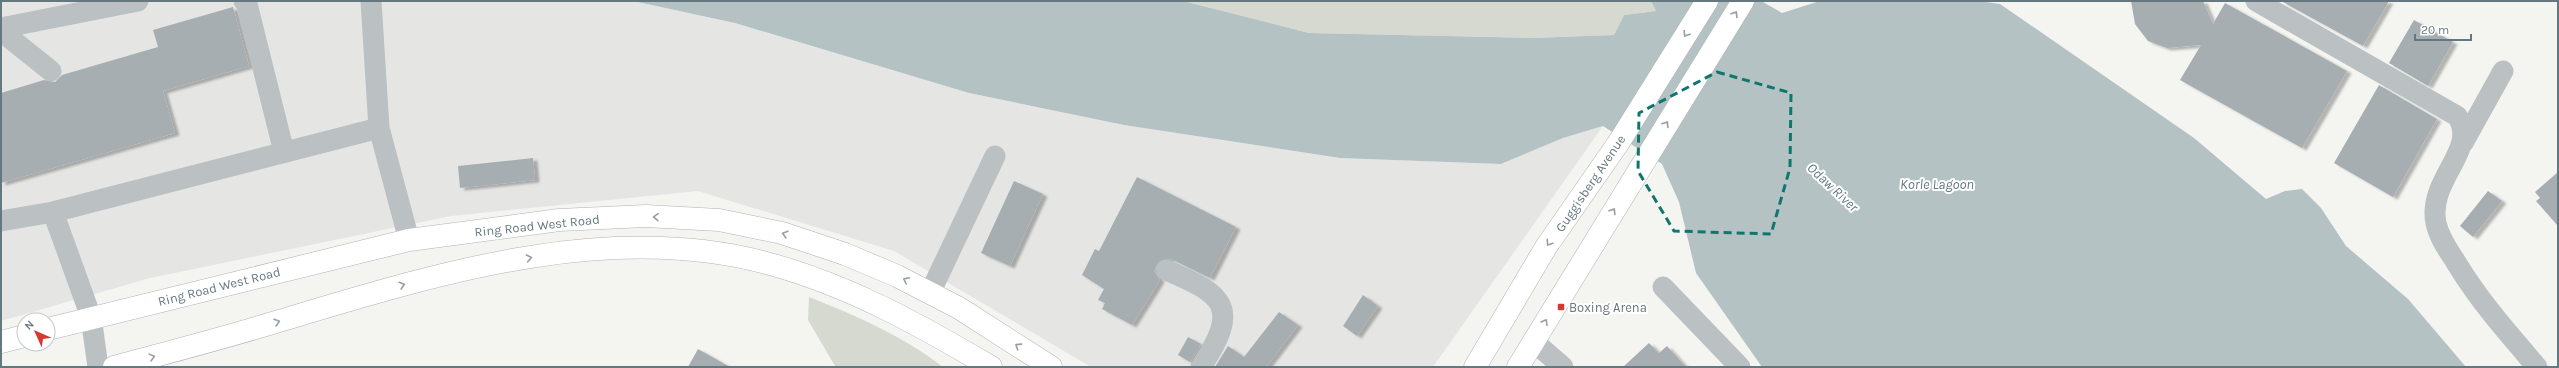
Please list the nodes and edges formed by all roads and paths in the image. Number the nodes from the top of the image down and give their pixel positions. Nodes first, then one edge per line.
1 (138, 1) edge
2 (244, 1) edge
3 (371, 1) edge
4 (1707, 1) edge
5 (1743, 1) edge
6 (2256, 1) edge
7 (1, 30) edge
8 (52, 71) dead end
9 (2503, 71) dead end
10 (379, 128) junction
11 (2463, 143) junction
12 (284, 152) junction
13 (995, 156) dead end
14 (53, 212) junction
15 (1, 220) edge
16 (409, 240) junction
17 (1166, 270) dead end
18 (1663, 287) dead end
19 (930, 293) junction
20 (1517, 295) junction
21 (91, 317) junction
22 (56, 327) edge
23 (16, 338) edge
24 (1534, 341) junction
25 (1, 342) edge
26 (98, 367) edge
27 (114, 367) edge
28 (991, 367) edge
29 (1051, 367) edge
30 (1202, 367) edge
31 (1461, 367) edge
32 (1475, 367) edge
33 (1518, 367) edge
34 (1563, 367) edge
35 (1740, 367) edge
36 (2537, 367) edge

1 - 7 lane
2 - 12 lane
3 - 10 lane
4 -> 20 main road, Guggisberg Avenue
24 -> 5 main road
6 - 11 lane
7 - 8 lane
9 - 11 lane
10 - 12 lane
10 - 16 lane
11 - 36 lane
12 - 14 lane
13 - 19 lane
14 - 15 lane
14 - 21 lane
19 -> 16 main road, Ring Road West Road
16 - 21 main road, Ring Road West Road
17 - 30 lane
18 - 35 lane
29 -> 19 main road, Ring Road West Road
20 - 31 main road
20 - 32 main road, Guggisberg Avenue
21 - 22 main road, Ring Road West Road
21 - 26 lane
23 - 25 main road
24 - 33 main road
24 - 34 lane
27 -> 28 main road

